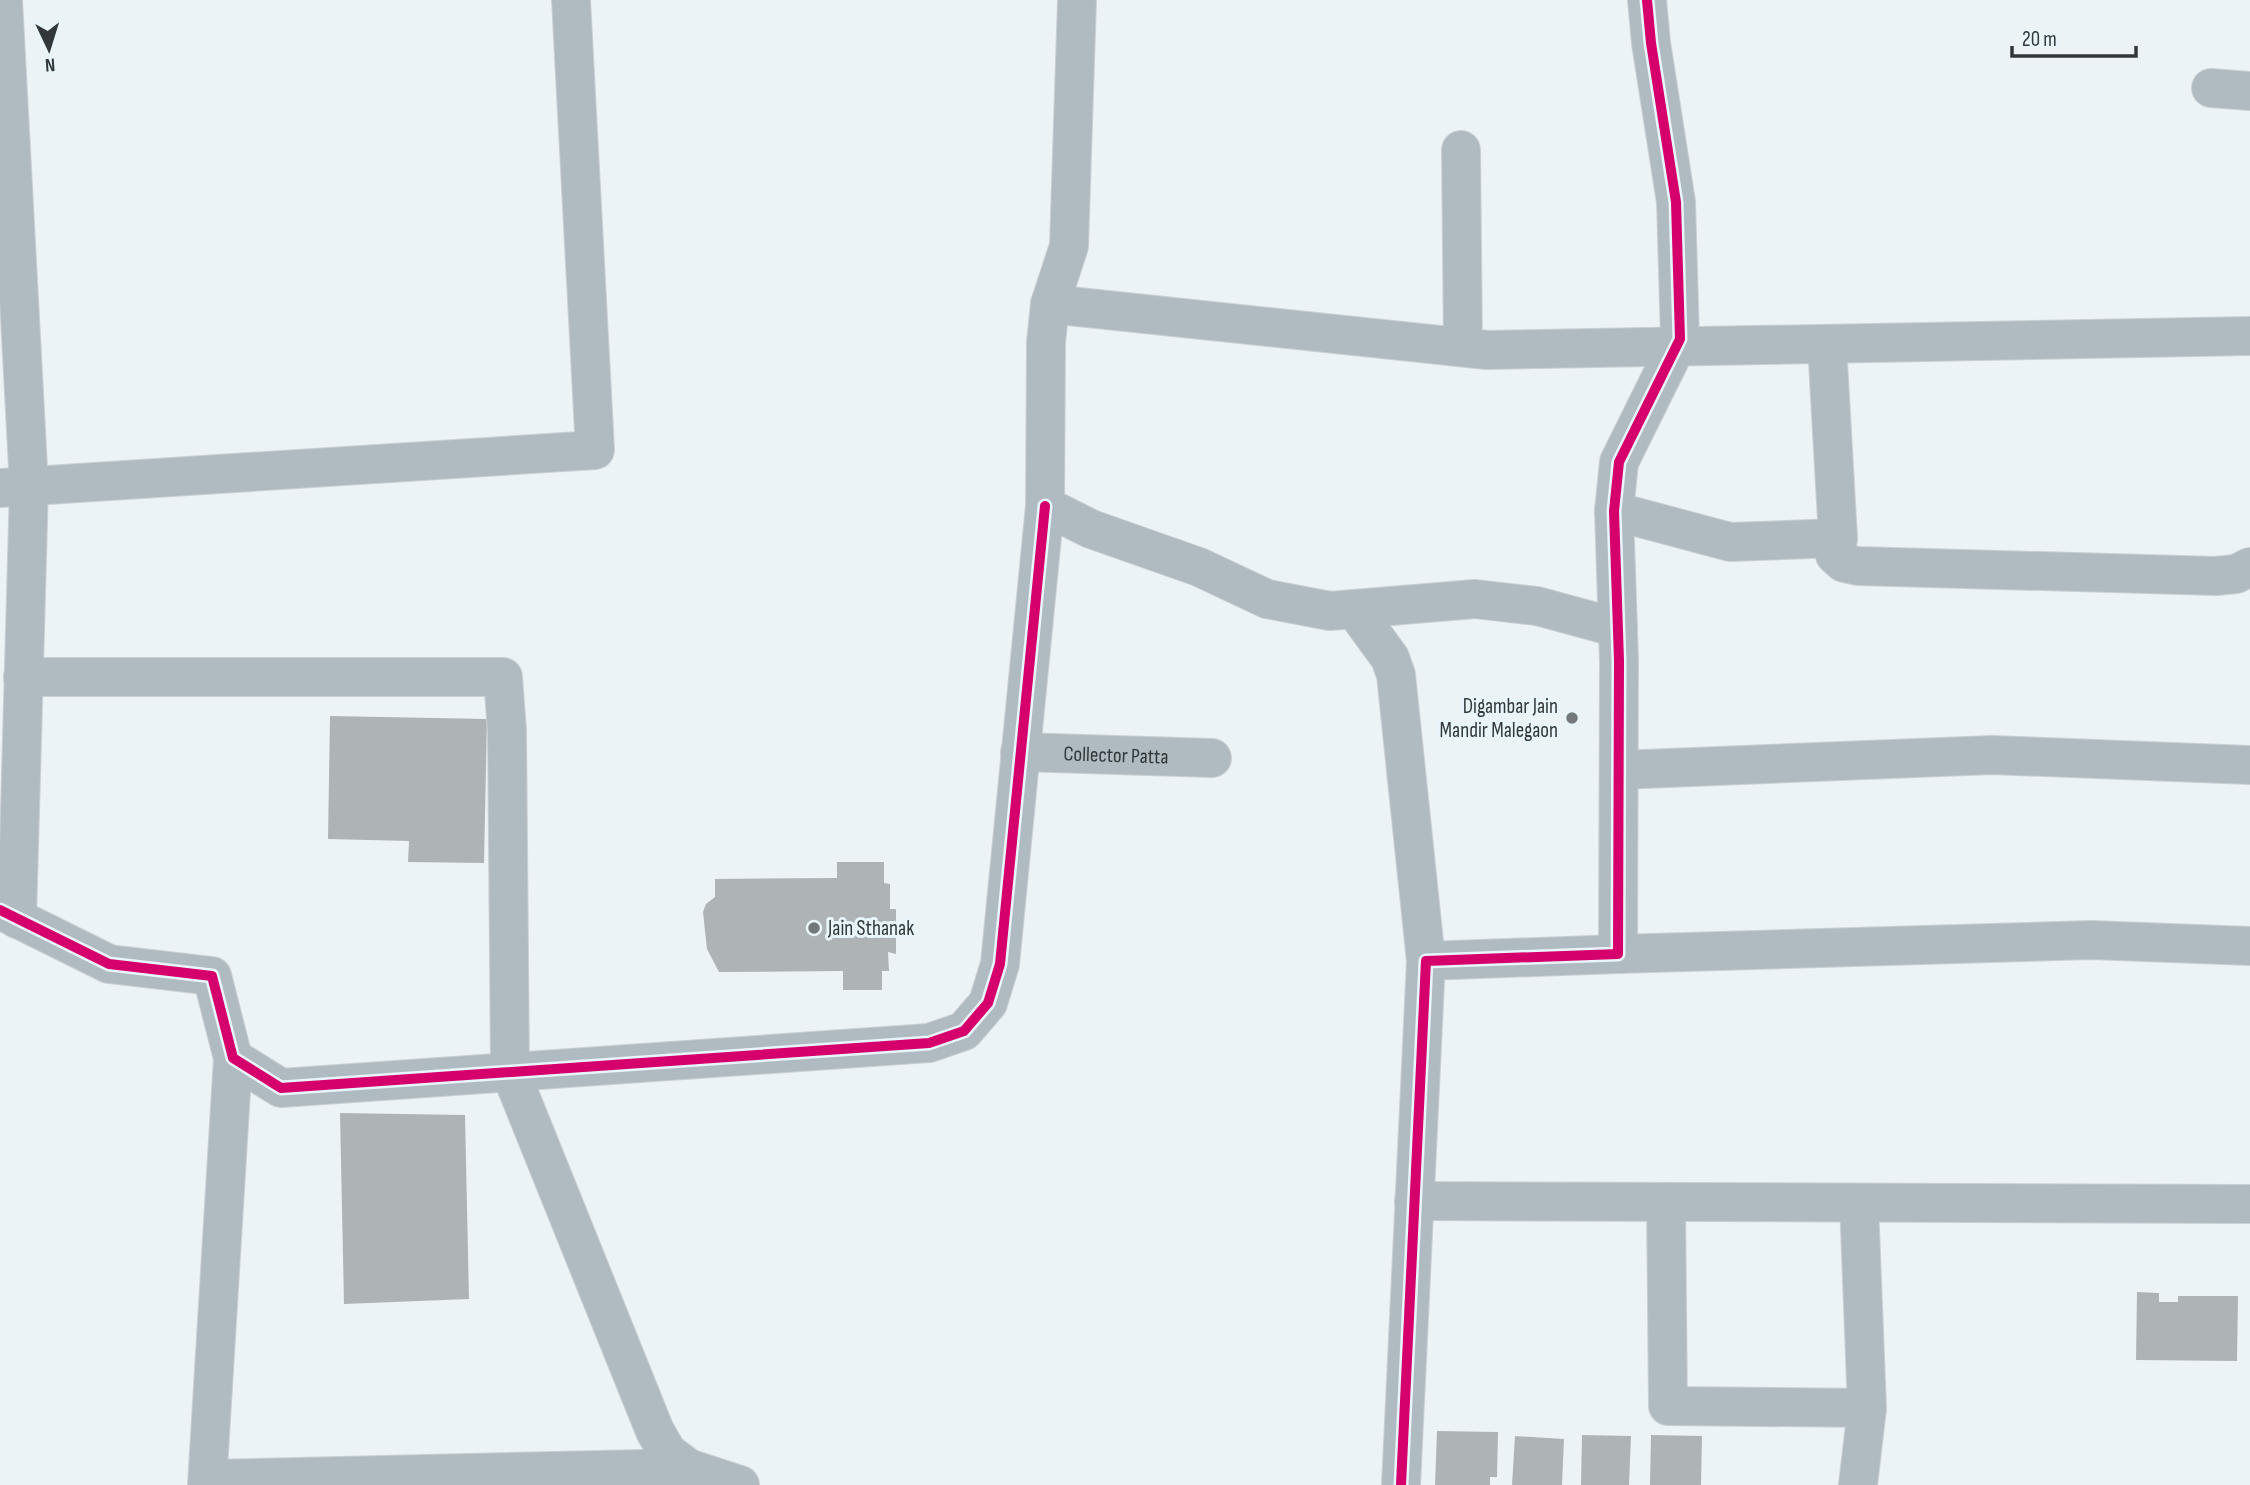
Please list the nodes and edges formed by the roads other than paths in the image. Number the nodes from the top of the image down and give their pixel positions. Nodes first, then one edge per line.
1 (3, 0) edge
2 (570, 0) edge
3 (1077, 0) edge
4 (1647, 0) edge
5 (2211, 88) dead end
6 (2250, 91) edge
7 (1461, 150) dead end
8 (5, 157) edge
9 (1051, 304) junction
10 (2250, 336) edge
11 (1827, 344) junction
12 (1463, 346) junction
13 (1677, 346) junction
14 (14, 487) edge
15 (1045, 506) junction
16 (1614, 511) junction
17 (1838, 538) junction
18 (2250, 568) edge
19 (1355, 610) junction
20 (1618, 628) junction
21 (23, 677) junction
22 (1020, 752) junction
23 (1212, 758) dead end
24 (2250, 765) edge
25 (1619, 769) junction
26 (8, 914) edge
27 (2250, 946) edge
28 (1618, 954) junction
29 (1426, 961) junction
30 (233, 1058) junction
31 (510, 1071) junction
32 (1414, 1201) junction
33 (1666, 1202) junction
34 (1858, 1203) junction
35 (2250, 1204) edge
36 (1867, 1408) junction
37 (688, 1468) junction
38 (208, 1482) edge
39 (740, 1485) edge
40 (1401, 1485) edge
41 (1858, 1485) edge

1 - 8 street
2 - 14 street
3 - 9 street
4 - 13 street
5 - 6 street
7 - 12 street
8 - 14 street
9 - 12 street
9 - 15 street
10 - 11 street
11 - 13 street
11 - 17 street
12 - 13 street
13 - 16 street
14 - 21 street
15 - 19 street
15 - 22 street
16 - 17 street
16 - 20 street
17 - 18 street
19 - 20 street
19 - 29 street
20 - 25 street
21 - 26 street
21 - 31 street
22 - 23 street, Collector Patta
22 - 31 street
24 - 25 street
25 - 28 street
26 - 30 street
27 - 28 street
28 - 29 street
29 - 32 street
30 - 31 street
30 - 38 street
31 - 37 street
32 - 33 street
32 - 40 street
33 - 34 street
33 - 36 street
34 - 35 street
34 - 36 street
36 - 41 street
37 - 38 street
37 - 39 street

